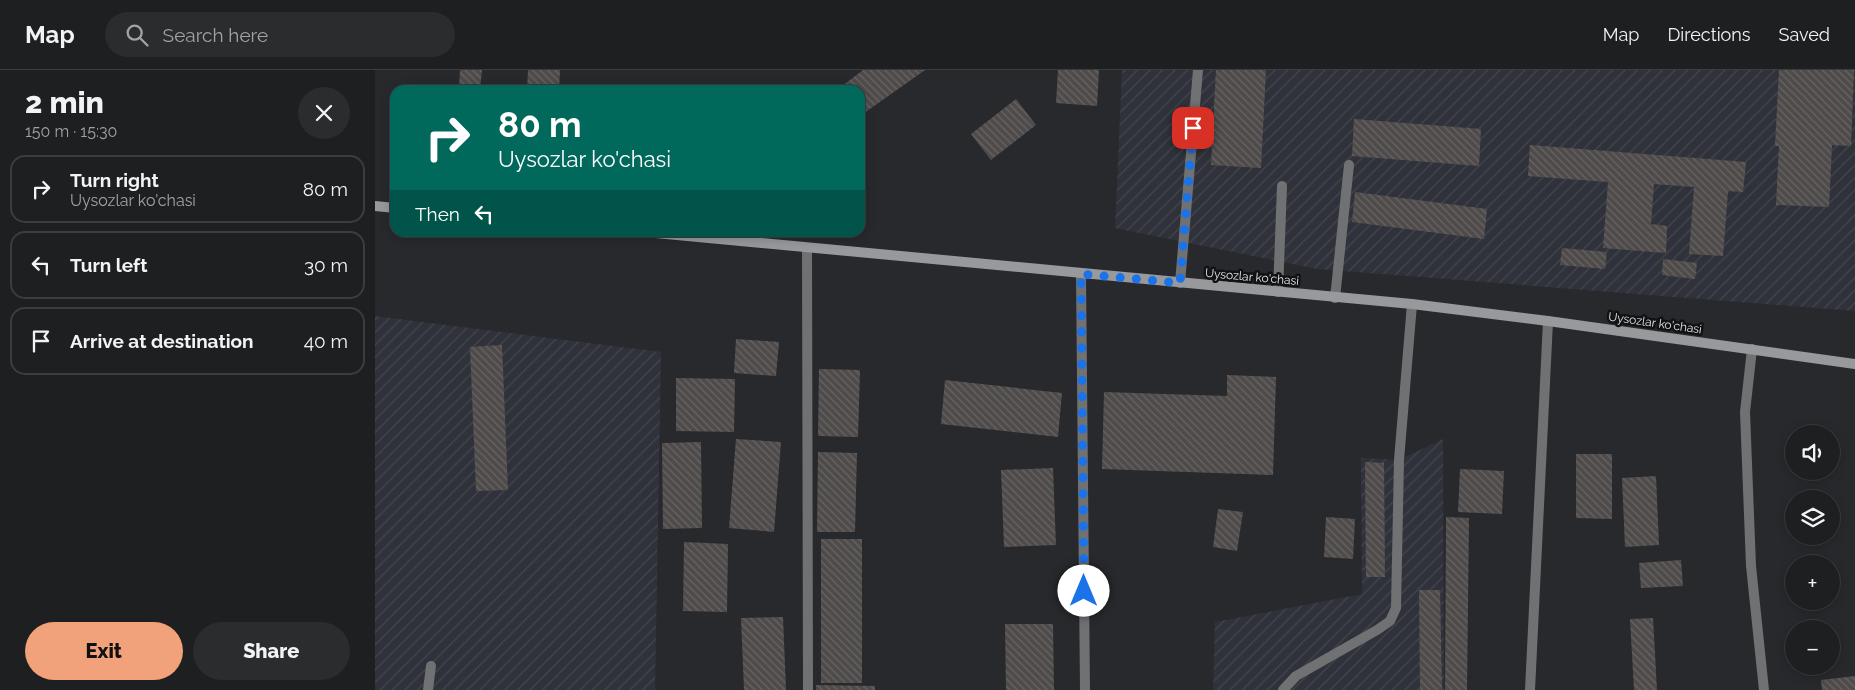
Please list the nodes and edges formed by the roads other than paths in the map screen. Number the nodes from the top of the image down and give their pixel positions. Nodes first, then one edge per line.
1 (1198, 70) edge
2 (1349, 165) dead end
3 (1282, 186) dead end
4 (375, 206) edge
5 (390, 208) edge
6 (696, 237) edge
7 (807, 248) junction
8 (1081, 274) junction
9 (1180, 283) junction
10 (1278, 292) junction
11 (1335, 298) junction
12 (1412, 304) junction
13 (1548, 321) junction
14 (1752, 349) junction
15 (1855, 364) edge
16 (431, 666) dead end
17 (428, 690) edge
18 (808, 690) edge
19 (1085, 690) edge
20 (1283, 690) edge
21 (1530, 690) edge
22 (1764, 690) edge

1 - 9 street
2 - 11 street
3 - 10 street
4 - 5 main road
6 - 7 main road, Uysozlar ko'chasi
7 - 8 main road, Uysozlar ko'chasi
7 - 18 street
8 - 9 main road, Uysozlar ko'chasi
8 - 19 street
9 - 10 main road, Uysozlar ko'chasi
10 - 11 main road, Uysozlar ko'chasi
11 - 12 main road, Uysozlar ko'chasi
12 - 13 main road, Uysozlar ko'chasi
12 - 20 street
13 - 14 main road, Uysozlar ko'chasi
13 - 21 street
14 - 15 main road, Uysozlar ko'chasi
14 - 22 street
16 - 17 street

